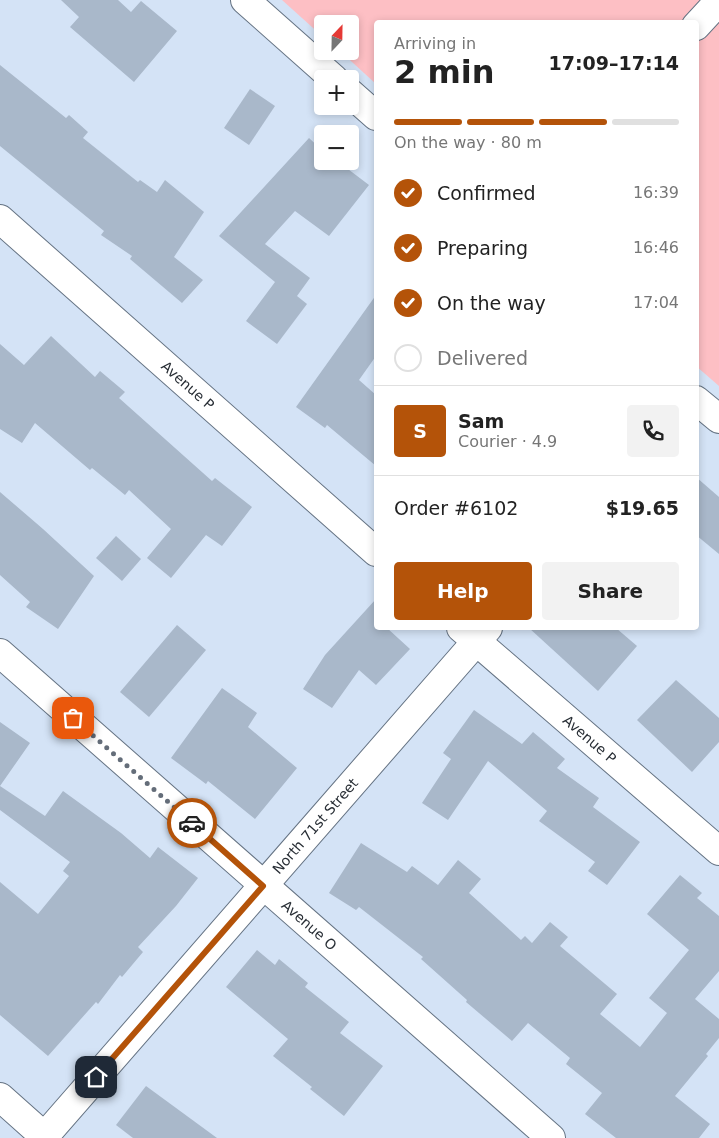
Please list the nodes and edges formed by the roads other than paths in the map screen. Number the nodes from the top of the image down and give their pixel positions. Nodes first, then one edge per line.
1 (245, 0) edge
2 (719, 1) edge
3 (699, 23) edge
4 (324, 70) edge
5 (359, 101) edge
6 (374, 114) edge
7 (0, 219) edge
8 (699, 403) edge
9 (719, 420) edge
10 (374, 550) edge
11 (475, 632) edge
12 (0, 653) edge
13 (719, 851) edge
14 (263, 886) junction
15 (0, 1097) edge
16 (44, 1137) edge
17 (551, 1138) edge

1 - 4 street
2 - 3 street
5 - 6 street
7 - 10 street, Avenue P
8 - 9 street
11 - 13 street, Avenue P
11 - 14 street, North 71st Street
12 - 14 street, Avenue O
14 - 16 street, North 71st Street
14 - 17 street, Avenue O
15 - 16 street

